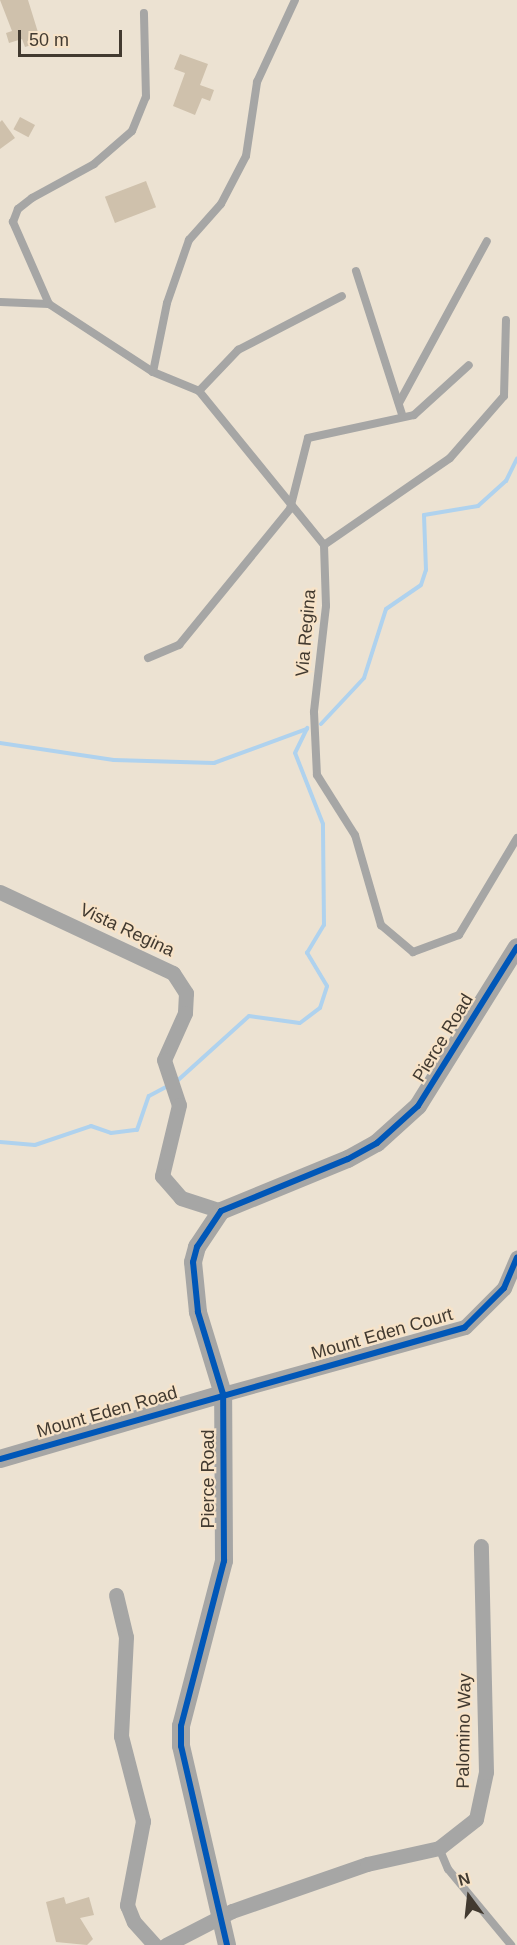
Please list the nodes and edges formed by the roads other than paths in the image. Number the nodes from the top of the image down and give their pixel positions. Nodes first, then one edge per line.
1 (295, 0) edge
2 (144, 13) dead end
3 (487, 241) dead end
4 (356, 271) dead end
5 (342, 296) dead end
6 (0, 302) edge
7 (49, 304) junction
8 (506, 320) dead end
9 (469, 364) dead end
10 (153, 372) junction
11 (199, 391) junction
12 (399, 403) junction
13 (403, 417) junction
14 (290, 509) junction
15 (324, 545) junction
16 (148, 658) dead end
17 (517, 838) edge
18 (0, 892) edge
19 (517, 947) edge
20 (221, 1210) junction
21 (517, 1258) edge
22 (223, 1394) junction
23 (0, 1459) edge
24 (481, 1546) dead end
25 (116, 1595) dead end
26 (439, 1848) junction
27 (219, 1917) junction
28 (154, 1945) edge
29 (166, 1945) edge
30 (227, 1945) edge
31 (511, 1945) edge

1 - 10 lane
2 - 7 lane
3 - 12 lane
4 - 12 lane
5 - 11 lane
6 - 7 lane
7 - 10 lane
8 - 15 lane
9 - 13 lane
10 - 11 lane
11 - 14 lane
12 - 13 lane
13 - 14 lane
14 - 15 lane
14 - 16 lane
15 - 17 lane, Via Regina
18 - 20 street, Vista Regina
19 - 20 street, Pierce Road
20 - 22 street, Pierce Road
21 - 22 street, Mount Eden Court
22 - 23 street, Mount Eden Road
22 - 27 street, Pierce Road
24 - 26 street, Palomino Way
25 - 28 street
26 - 27 street, Palomino Way
26 - 31 lane
27 - 29 street, Palomino Way
27 - 30 street, Pierce Road

